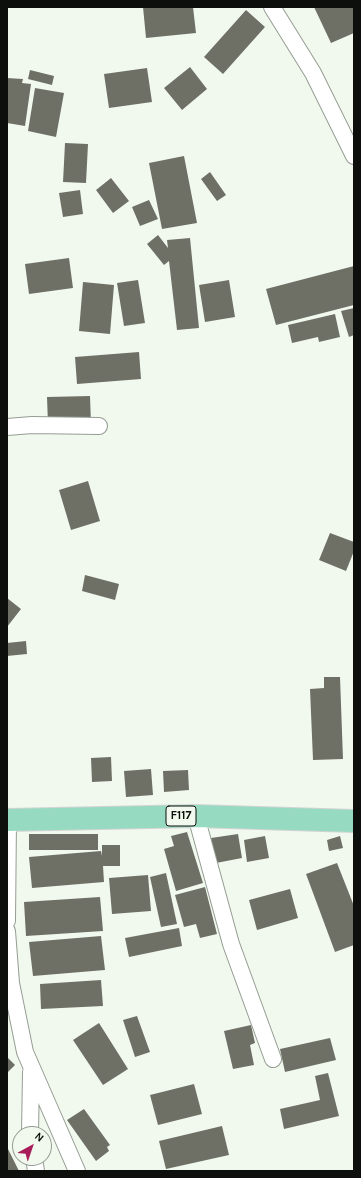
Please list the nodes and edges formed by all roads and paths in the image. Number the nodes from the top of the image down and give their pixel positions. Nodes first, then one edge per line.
1 (272, 7) edge
2 (354, 156) edge
3 (99, 426) dead end
4 (7, 427) edge
5 (196, 816) junction
6 (8, 820) edge
7 (354, 821) edge
8 (7, 921) edge
9 (7, 931) edge
10 (273, 1059) dead end
11 (31, 1066) junction
12 (30, 1126) edge
13 (76, 1171) edge

1 - 2 street
3 - 4 street
5 - 6 main road, F117
5 - 7 main road, F117
5 - 10 street
6 - 8 street
9 - 11 street
11 - 12 street
11 - 13 street

